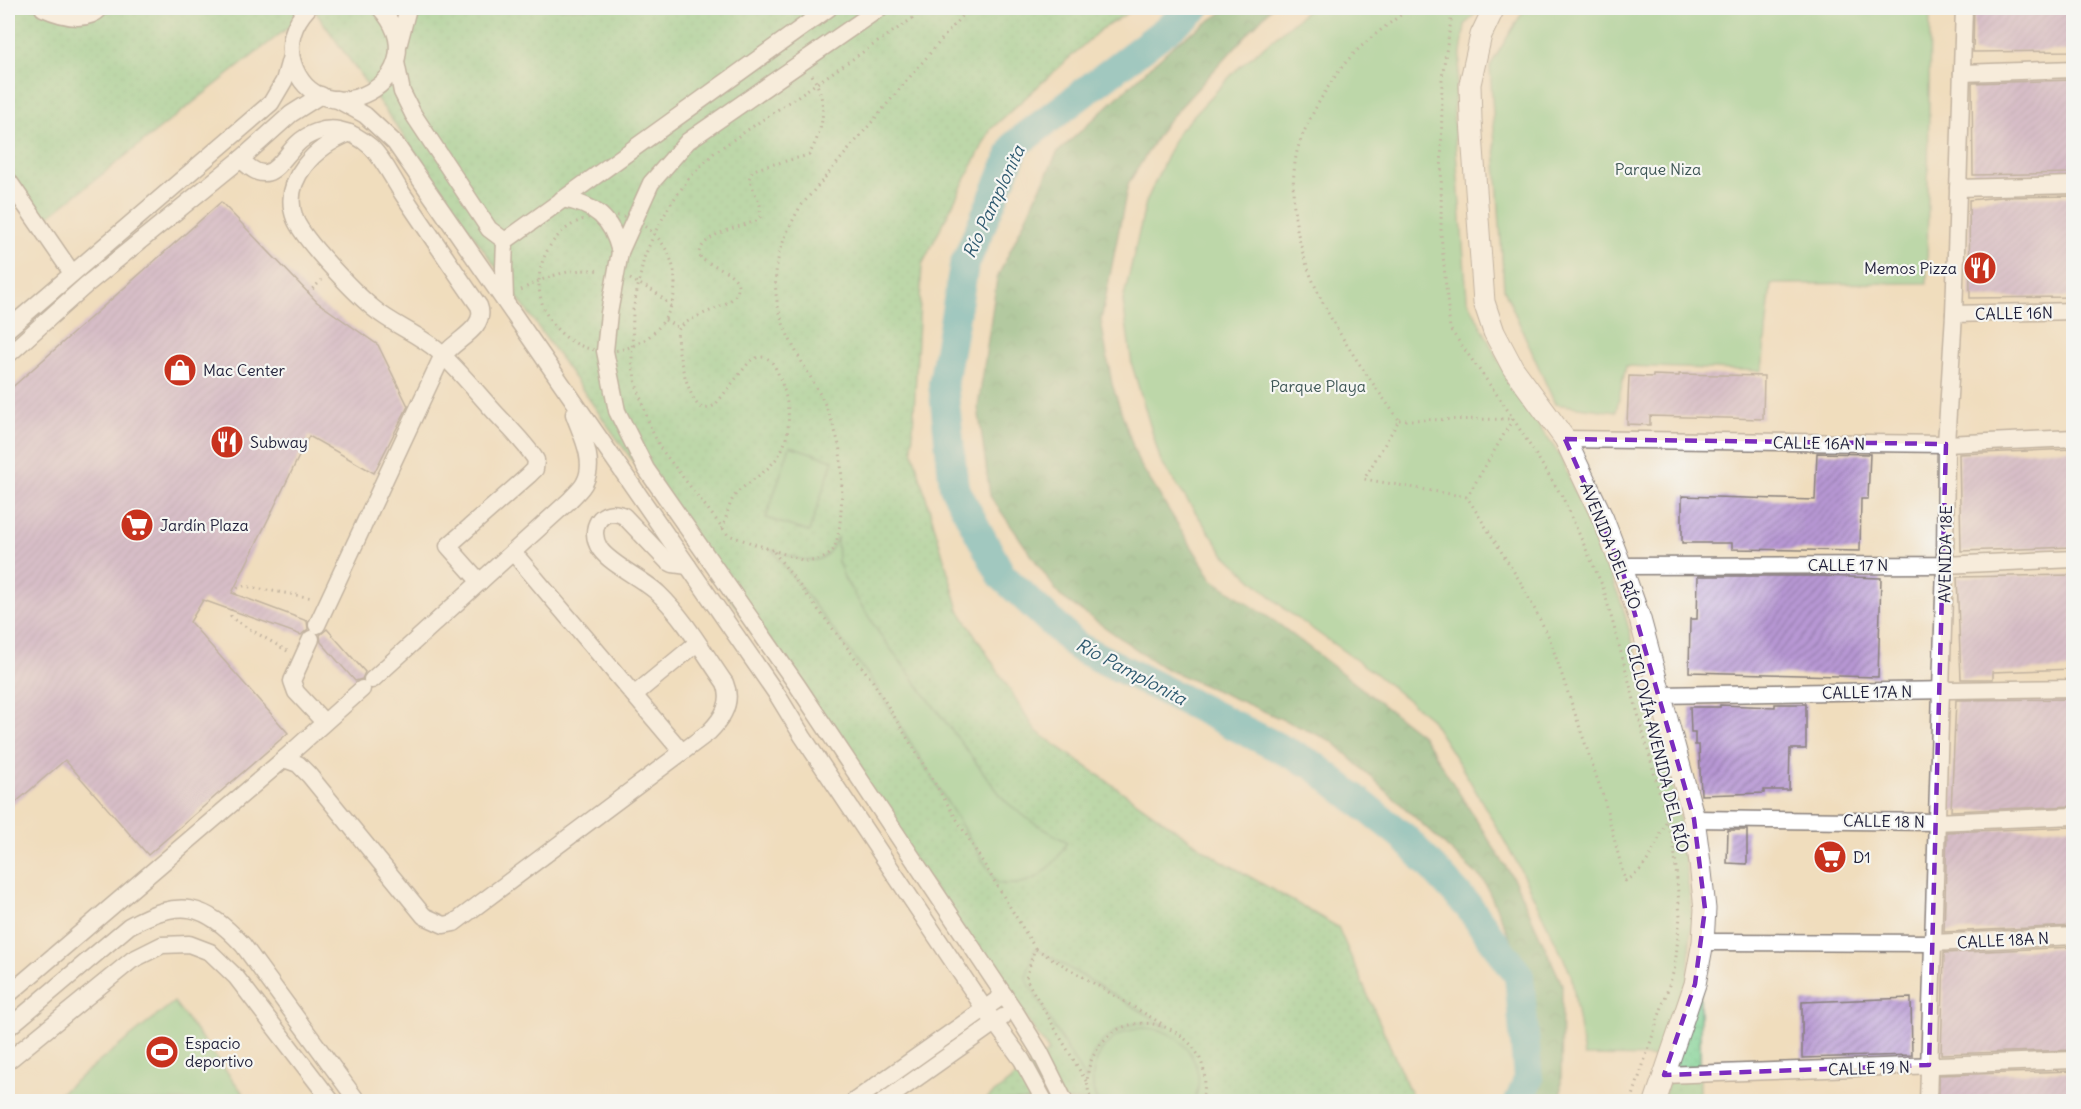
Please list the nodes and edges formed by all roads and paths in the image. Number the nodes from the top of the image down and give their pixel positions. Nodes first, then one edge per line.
1 (43, 8) edge
2 (101, 8) edge
3 (292, 8) edge
4 (308, 8) edge
5 (380, 8) edge
6 (408, 8) edge
7 (829, 8) edge
8 (880, 8) edge
9 (928, 8) edge
10 (959, 8) edge
11 (1410, 8) edge
12 (1453, 8) edge
13 (1494, 8) edge
14 (1964, 8) edge
15 (293, 31) junction
16 (397, 55) junction
17 (291, 56) junction
18 (804, 61) junction
19 (2073, 69) edge
20 (1962, 73) junction
21 (817, 82) junction
22 (328, 97) junction
23 (350, 133) junction
24 (242, 159) junction
25 (8, 180) edge
26 (2073, 185) edge
27 (1958, 188) junction
28 (562, 199) junction
29 (505, 241) junction
30 (620, 252) junction
31 (72, 273) junction
32 (616, 274) junction
33 (638, 282) junction
34 (505, 300) junction
35 (671, 306) dead end
36 (2073, 311) edge
37 (1954, 314) junction
38 (665, 319) dead end
39 (679, 328) junction
40 (8, 329) edge
41 (8, 354) edge
42 (443, 355) junction
43 (568, 396) junction
44 (1513, 418) junction
45 (1399, 420) junction
46 (2073, 438) edge
47 (1565, 439) junction
48 (1946, 444) junction
49 (1467, 497) junction
50 (722, 529) junction
51 (772, 550) junction
52 (513, 552) junction
53 (2073, 559) edge
54 (1945, 565) junction
55 (688, 566) junction
56 (1621, 566) junction
57 (480, 582) junction
58 (235, 594) dead end
59 (328, 600) junction
60 (231, 609) dead end
61 (697, 643) junction
62 (301, 659) junction
63 (797, 684) junction
64 (2073, 688) edge
65 (1941, 691) junction
66 (634, 695) junction
67 (1660, 695) junction
68 (778, 696) junction
69 (324, 722) junction
70 (825, 727) junction
71 (803, 737) junction
72 (682, 752) junction
73 (284, 759) junction
74 (2073, 816) edge
75 (1667, 819) junction
76 (1694, 819) junction
77 (1936, 822) junction
78 (2073, 936) edge
79 (1703, 942) junction
80 (1933, 943) junction
81 (1035, 948) junction
82 (8, 995) edge
83 (1004, 995) junction
84 (984, 1008) junction
85 (1014, 1010) junction
86 (995, 1023) junction
87 (1168, 1027) junction
88 (8, 1028) edge
89 (2073, 1060) edge
90 (8, 1061) edge
91 (1929, 1065) junction
92 (1664, 1076) junction
93 (1086, 1081) junction
94 (332, 1101) edge
95 (357, 1101) edge
96 (853, 1101) edge
97 (883, 1101) edge
98 (1045, 1101) edge
99 (1065, 1101) edge
100 (1092, 1101) edge
101 (1201, 1101) edge
102 (1631, 1101) edge
103 (1655, 1101) edge
104 (1928, 1101) edge

1 - 2 street
3 - 15 street
4 - 15 street
5 - 16 street
6 - 16 street
7 - 28 street
8 - 18 street
9 - 21 path
10 - 51 path
11 - 45 path
12 - 44 path, CICLOVÍA AVENIDA DEL RÍO
13 - 47 main road, AVENIDA DEL RÍO
14 - 20 street, AVENIDA 18E
15 - 17 street
16 - 22 street
16 - 29 street
17 - 22 street
17 - 31 street
18 - 21 path
18 - 30 street
19 - 20 street
20 - 27 street, AVENIDA 18E
21 - 33 path
21 - 39 path
22 - 24 street
22 - 34 street
23 - 24 street
23 - 42 street
23 - 42 street
24 - 41 street
25 - 31 street
26 - 27 street
27 - 37 street, AVENIDA 18E
28 - 29 street
28 - 30 street
29 - 34 street
30 - 32 street
31 - 40 street
32 - 33 path
32 - 34 path
32 - 63 street
33 - 35 path
33 - 50 path
34 - 43 street
36 - 37 street, CALLE 16N
37 - 48 street, AVENIDA 18E
38 - 39 path
39 - 50 path
42 - 57 street
42 - 59 street
43 - 52 street
43 - 55 street
44 - 45 path
44 - 49 path
44 - 75 path, CICLOVÍA AVENIDA DEL RÍO
45 - 49 path
46 - 48 street, CALLE 16A N
47 - 48 street, CALLE 16A N
47 - 56 main road, AVENIDA DEL RÍO
48 - 54 street, AVENIDA 18E
49 - 75 path
50 - 51 path
51 - 81 path
52 - 57 street
52 - 66 street
53 - 54 street, CALLE 17 N
54 - 56 street, CALLE 17 N
54 - 65 street, AVENIDA 18E
55 - 61 street
55 - 68 street
56 - 67 main road, AVENIDA DEL RÍO
57 - 69 street
58 - 59 path
59 - 62 street
60 - 62 path
61 - 66 street
61 - 72 street
62 - 69 street
63 - 68 street
63 - 70 street
64 - 65 street, CALLE 17A N
65 - 67 street, CALLE 17A N
65 - 77 street, AVENIDA 18E
66 - 72 street
67 - 76 main road, AVENIDA DEL RÍO
68 - 71 street
69 - 73 street
70 - 71 street
70 - 83 street
71 - 84 street
72 - 73 street
73 - 82 street
74 - 77 street, CALLE 18 N
75 - 102 path, CICLOVÍA AVENIDA DEL RÍO
76 - 77 street, CALLE 18 N
76 - 79 main road, AVENIDA DEL RÍO
77 - 80 street, AVENIDA 18E
78 - 80 street, CALLE 18A N
79 - 80 street, CALLE 18A N
79 - 92 main road, AVENIDA DEL RÍO
80 - 91 street, AVENIDA 18E
81 - 87 path
81 - 93 path
83 - 84 street
83 - 85 street
84 - 86 street
84 - 96 street
85 - 86 street
85 - 99 street
86 - 97 street
86 - 98 street
87 - 93 path
87 - 101 path
88 - 95 street
89 - 91 street, CALLE 19 N
90 - 94 street
91 - 92 street, CALLE 19 N
91 - 104 street, AVENIDA 18E
92 - 103 main road, AVENIDA DEL RÍO
93 - 100 path

